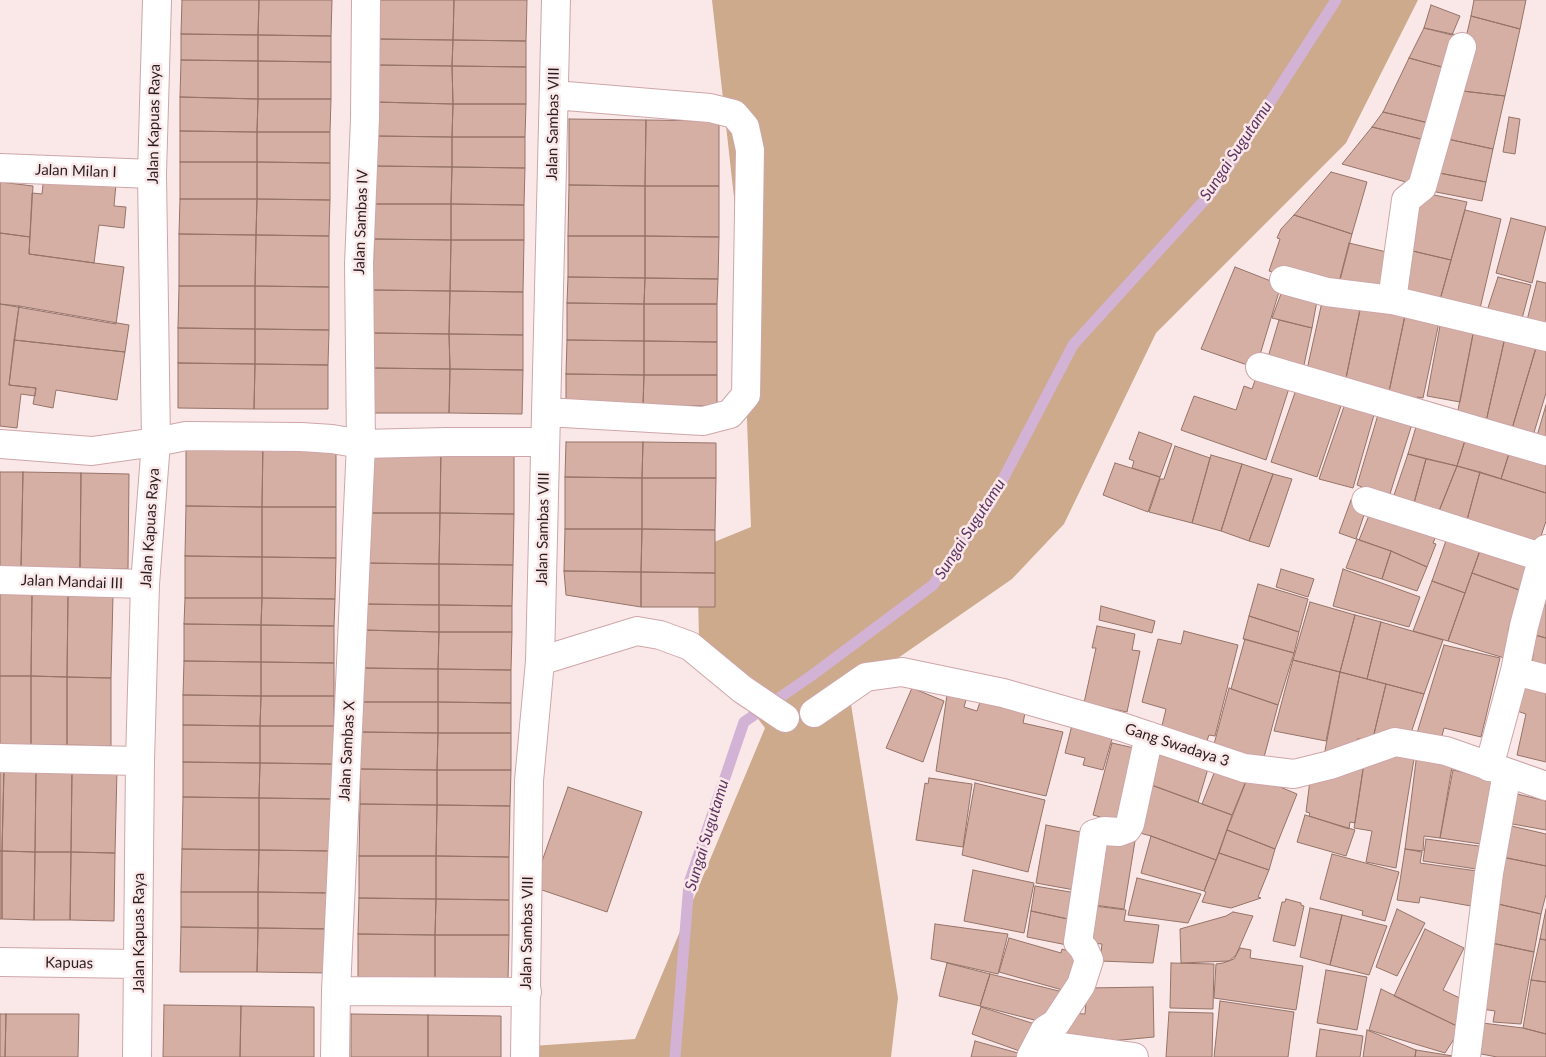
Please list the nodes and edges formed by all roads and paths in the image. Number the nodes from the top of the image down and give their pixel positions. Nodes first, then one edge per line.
1 (157, 0) edge
2 (366, 0) edge
3 (556, 0) edge
4 (1462, 47) dead end
5 (554, 95) junction
6 (0, 168) edge
7 (152, 174) junction
8 (1284, 280) dead end
9 (1392, 300) junction
10 (1546, 337) edge
11 (1260, 367) dead end
12 (546, 412) junction
13 (156, 442) junction
14 (545, 442) junction
15 (0, 444) edge
16 (361, 444) junction
17 (1546, 451) edge
18 (1366, 501) dead end
19 (1543, 564) edge
20 (0, 580) edge
21 (145, 584) junction
22 (540, 661) junction
23 (1515, 671) junction
24 (1546, 679) edge
25 (814, 712) dead end
26 (785, 718) dead end
27 (1149, 736) junction
28 (0, 758) edge
29 (140, 762) junction
30 (1498, 770) junction
31 (1546, 786) edge
32 (0, 962) edge
33 (138, 964) junction
34 (336, 991) junction
35 (527, 992) junction
36 (1035, 1050) edge
37 (137, 1057) edge
38 (335, 1057) edge
39 (524, 1057) edge
40 (1134, 1057) edge
41 (1466, 1057) edge

1 - 7 street, Jalan Kapuas Raya
2 - 16 street, Jalan Sambas IV
3 - 5 street, Jalan Sambas VIII
4 - 9 street
5 - 12 street, Jalan Sambas VIII
5 - 12 street
6 - 7 street, Jalan Milan I
7 - 13 street, Jalan Kapuas Raya
8 - 9 street
9 - 10 street
11 - 17 street
12 - 14 street, Jalan Sambas VIII
13 - 15 street
13 - 16 street
13 - 21 street, Jalan Kapuas Raya
14 - 16 street
14 - 22 street, Jalan Sambas VIII
16 - 34 street, Jalan Sambas X
18 - 19 street
19 - 23 street
20 - 21 street, Jalan Mandai III
21 - 29 street, Jalan Kapuas Raya
22 - 26 street
22 - 35 street, Jalan Sambas VIII
23 - 24 street
23 - 30 street
25 - 27 street, Gang Swadaya 3
27 - 30 street, Gang Swadaya 3
27 - 36 street
28 - 29 street
29 - 33 street, Jalan Kapuas Raya
30 - 31 street, Gang Swadaya 3
30 - 41 street
32 - 33 street, Kapuas
33 - 37 street, Jalan Kapuas Raya
34 - 35 street
34 - 38 street, Jalan Sambas X
35 - 39 street, Jalan Sambas VIII
36 - 40 street

